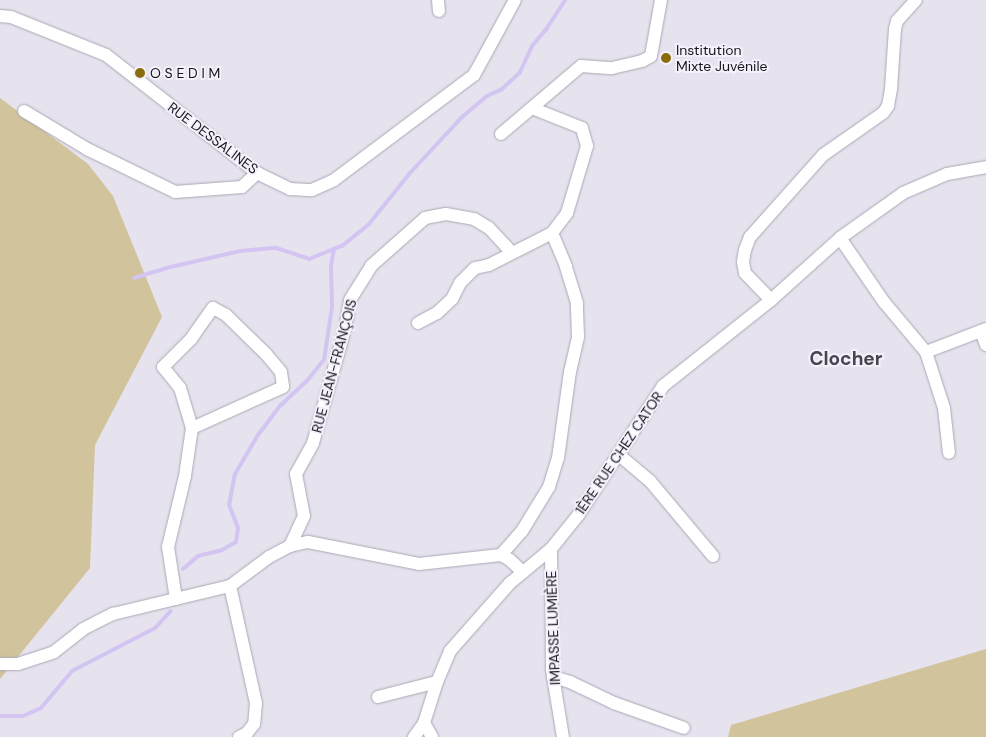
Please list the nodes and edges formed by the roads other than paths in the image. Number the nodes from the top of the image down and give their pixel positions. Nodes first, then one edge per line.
1 (515, 0) edge
2 (661, 0) edge
3 (916, 0) edge
4 (0, 16) edge
5 (532, 108) junction
6 (24, 111) dead end
7 (501, 134) dead end
8 (986, 167) edge
9 (257, 173) junction
10 (552, 233) junction
11 (840, 238) junction
12 (512, 253) junction
13 (771, 300) junction
14 (418, 323) dead end
15 (983, 330) edge
16 (986, 345) edge
17 (926, 352) junction
18 (192, 428) junction
19 (949, 452) dead end
20 (618, 454) junction
21 (290, 546) junction
22 (551, 549) junction
23 (501, 555) junction
24 (712, 556) dead end
25 (522, 572) junction
26 (230, 586) junction
27 (176, 599) junction
28 (0, 664) edge
29 (553, 677) junction
30 (437, 682) junction
31 (378, 697) dead end
32 (424, 723) junction
33 (684, 728) dead end
34 (240, 737) edge
35 (414, 737) edge
36 (432, 737) edge
37 (563, 737) edge

1 - 9 street, RUE DESSALINES
2 - 5 street
3 - 13 street
4 - 9 street, RUE DESSALINES
5 - 7 street
5 - 10 street
6 - 9 street
8 - 11 street, 1ÈRE RUE CHEZ CATOR
10 - 12 street
10 - 23 street
11 - 13 street, 1ÈRE RUE CHEZ CATOR
11 - 17 street
12 - 14 street
12 - 21 street, RUE JEAN-FRANÇOIS
13 - 20 street, 1ÈRE RUE CHEZ CATOR
15 - 16 street
15 - 17 street
17 - 19 street
18 - 18 street
18 - 27 street
20 - 22 street, 1ÈRE RUE CHEZ CATOR
20 - 24 street
21 - 23 street
21 - 26 street
22 - 25 street, 1ÈRE RUE CHEZ CATOR
22 - 29 street, IMPASSE LUMIÈRE
23 - 25 street
25 - 30 street, 1ÈRE RUE CHEZ CATOR
26 - 27 street
26 - 34 street
27 - 28 street
29 - 33 street
29 - 37 street, IMPASSE LUMIÈRE
30 - 31 street
30 - 32 street, 1ÈRE RUE CHEZ CATOR
32 - 35 street, 1ÈRE RUE CHEZ CATOR
32 - 36 street

